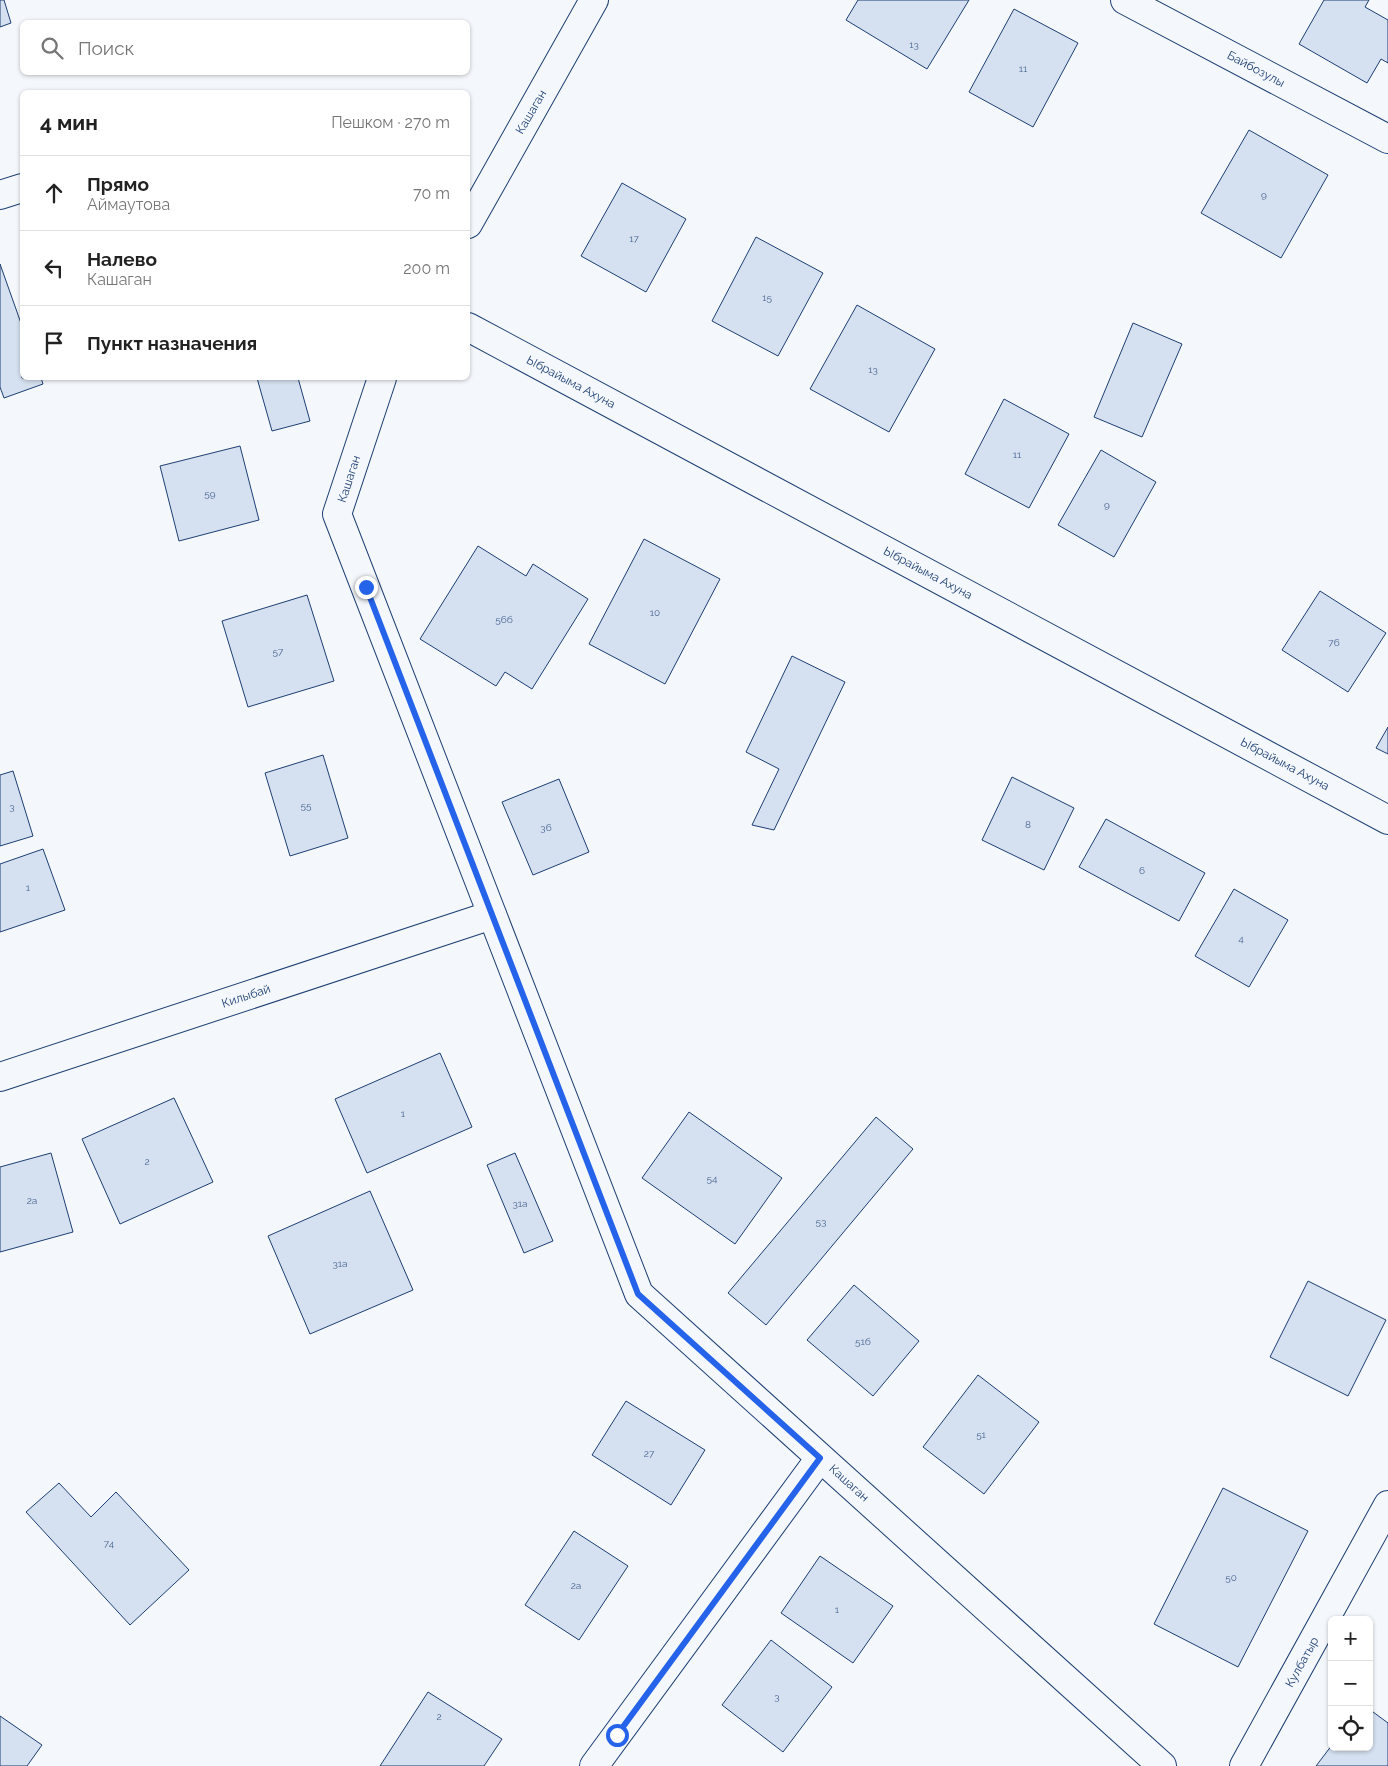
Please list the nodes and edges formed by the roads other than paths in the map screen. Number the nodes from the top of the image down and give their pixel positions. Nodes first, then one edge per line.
1 (594, 0) edge
2 (1125, 0) edge
3 (1388, 139) edge
4 (20, 189) edge
5 (0, 195) edge
6 (470, 220) edge
7 (470, 328) edge
8 (381, 380) edge
9 (1388, 820) edge
10 (492, 916) junction
11 (0, 1077) edge
12 (820, 1458) junction
13 (1388, 1504) edge
14 (594, 1766) edge
15 (1162, 1766) edge
16 (1244, 1766) edge

1 - 6 street, Кашаган
2 - 3 street, Байбозулы
4 - 5 street
7 - 9 street, Ыбрайыма Ахуна
8 - 10 street, Кашаган
10 - 11 street, Килыбай
10 - 12 street, Кашаган
12 - 14 street
12 - 15 street, Кашаган
13 - 16 street, Кулбатыр

